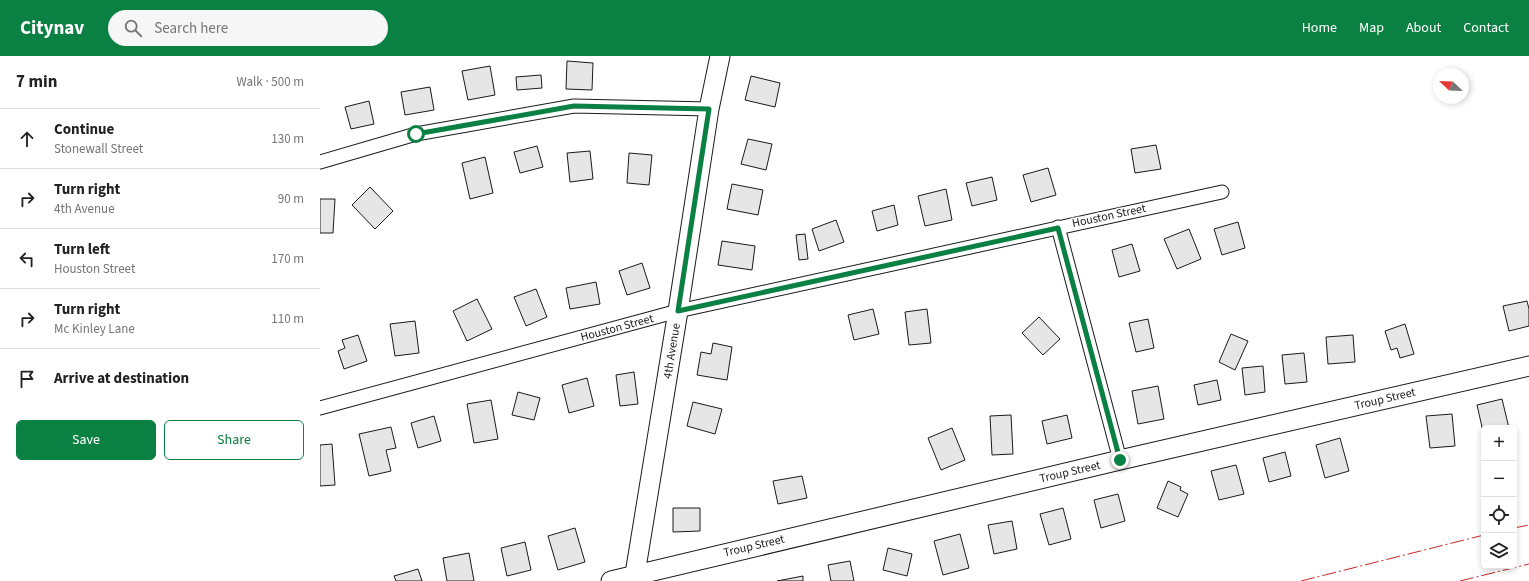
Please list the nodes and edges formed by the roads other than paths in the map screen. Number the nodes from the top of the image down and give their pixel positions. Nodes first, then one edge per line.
1 (720, 56) edge
2 (709, 109) junction
3 (320, 162) edge
4 (1222, 192) dead end
5 (1058, 228) junction
6 (678, 311) junction
7 (1529, 366) edge
8 (320, 408) edge
9 (1120, 460) junction
10 (636, 574) junction
11 (611, 581) edge

1 - 2 street, 4th Avenue
2 - 3 street
2 - 6 street, 4th Avenue
4 - 5 street, Houston Street
5 - 6 street, Houston Street
5 - 9 street
6 - 8 street, Houston Street
6 - 10 street, 4th Avenue
7 - 9 street, Troup Street
9 - 10 street, Troup Street
10 - 11 street, Troup Street

